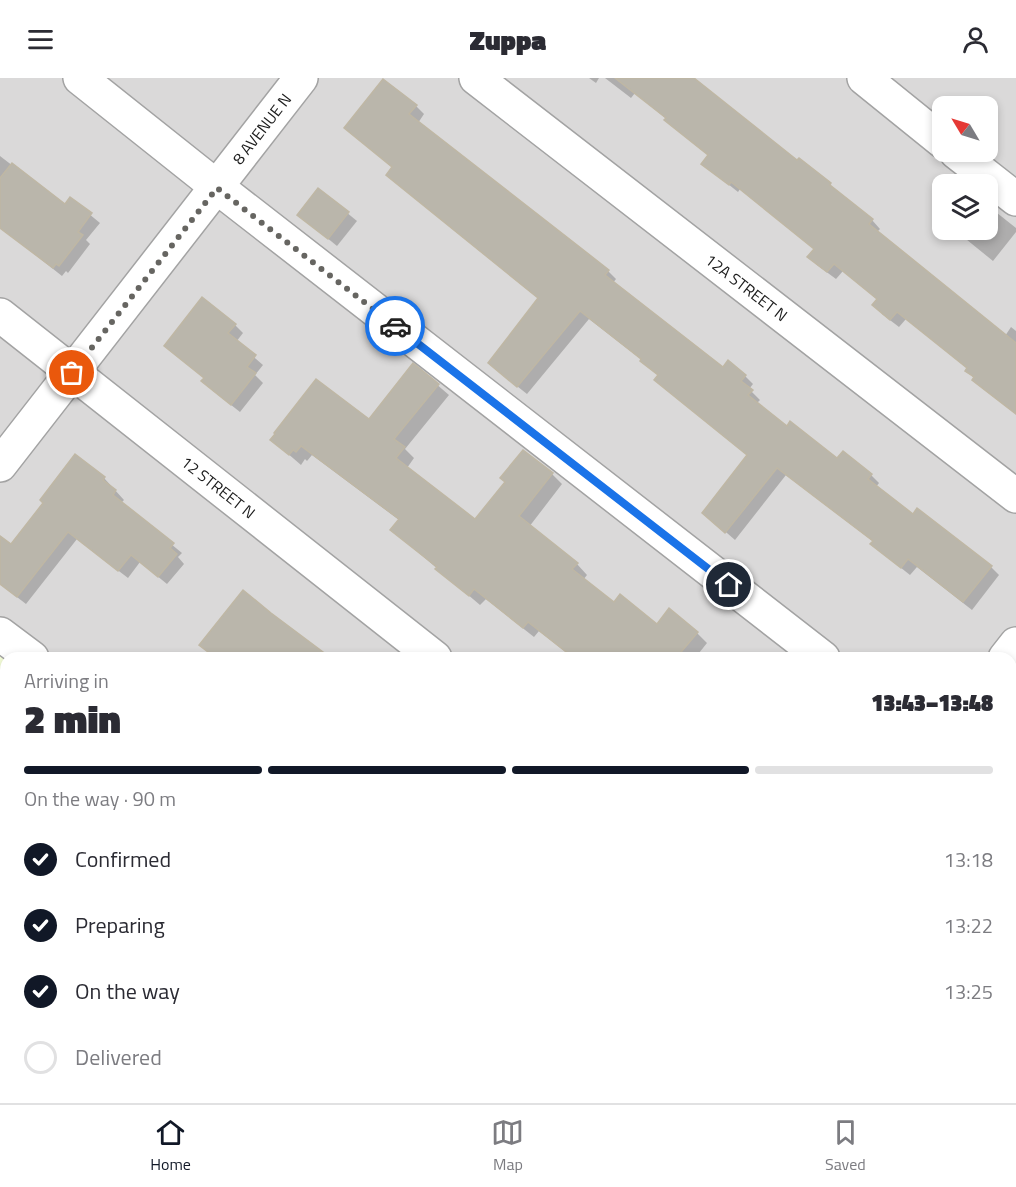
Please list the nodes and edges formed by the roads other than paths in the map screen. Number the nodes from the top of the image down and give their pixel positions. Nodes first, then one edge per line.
1 (80, 78) edge
2 (301, 78) edge
3 (476, 78) edge
4 (864, 78) edge
5 (932, 133) edge
6 (968, 162) edge
7 (217, 188) junction
8 (1016, 200) edge
9 (0, 315) edge
10 (72, 373) junction
11 (0, 465) edge
12 (1016, 496) edge
13 (0, 634) edge
14 (24, 652) edge
15 (427, 652) edge
16 (815, 652) edge

1 - 7 street
2 - 7 street, 8 AVENUE N
3 - 12 street, 12A STREET N
4 - 5 street
6 - 8 street
7 - 10 street, 8 AVENUE N
7 - 16 street
9 - 10 street, 12 STREET N
10 - 11 street, 8 AVENUE N
10 - 15 street, 12 STREET N
13 - 14 street

